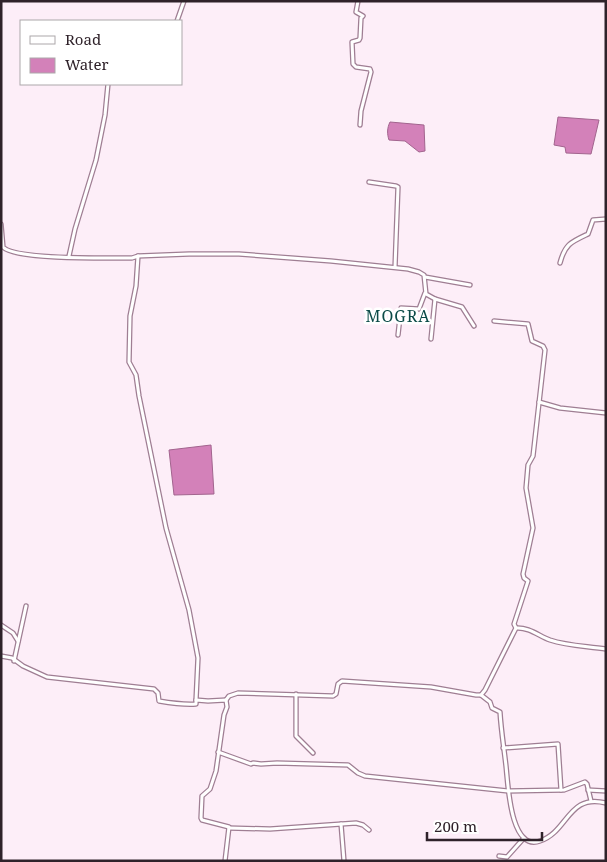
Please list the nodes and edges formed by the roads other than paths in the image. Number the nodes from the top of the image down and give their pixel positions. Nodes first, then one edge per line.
1 (184, 1) edge
2 (358, 1) edge
3 (177, 20) edge
4 (108, 85) edge
5 (360, 125) dead end
6 (369, 182) dead end
7 (606, 219) edge
8 (1, 224) edge
9 (69, 256) junction
10 (138, 256) junction
11 (560, 263) dead end
12 (395, 267) junction
13 (425, 277) junction
14 (470, 285) dead end
15 (425, 292) junction
16 (435, 299) junction
17 (494, 321) dead end
18 (474, 326) dead end
19 (398, 335) dead end
20 (431, 339) dead end
21 (539, 402) junction
22 (606, 413) edge
23 (26, 606) dead end
24 (1, 625) edge
25 (516, 628) junction
26 (18, 644) junction
27 (606, 648) edge
28 (1, 656) edge
29 (14, 661) junction
30 (296, 694) junction
31 (481, 695) junction
32 (196, 700) junction
33 (226, 700) junction
34 (503, 748) junction
35 (218, 752) junction
36 (313, 753) dead end
37 (508, 790) junction
38 (561, 790) junction
39 (606, 791) edge
40 (588, 792) junction
41 (591, 799) junction
42 (606, 803) edge
43 (341, 824) junction
44 (229, 828) junction
45 (369, 830) dead end
46 (524, 838) junction
47 (499, 856) dead end
48 (225, 861) edge
49 (344, 861) edge

1 - 3 street
2 - 5 street
4 - 9 street
6 - 12 street
7 - 11 street
8 - 9 street
9 - 10 street
10 - 12 street
10 - 32 street
12 - 13 street
13 - 14 street
13 - 15 street
15 - 16 street
15 - 19 street
16 - 18 street
16 - 20 street
17 - 21 street
21 - 22 street
21 - 25 street
23 - 26 street
24 - 26 street
25 - 27 street
25 - 31 street
26 - 29 street
28 - 29 street
29 - 32 street
30 - 31 street
30 - 33 street
30 - 36 street
31 - 34 street
32 - 33 street
33 - 35 street
34 - 37 street
34 - 38 street
35 - 37 street
35 - 44 street
37 - 38 street
37 - 46 street
38 - 40 street
39 - 40 street
40 - 41 street
41 - 42 street
41 - 46 street
43 - 44 street
43 - 45 street
43 - 49 street
44 - 48 street
46 - 47 street

